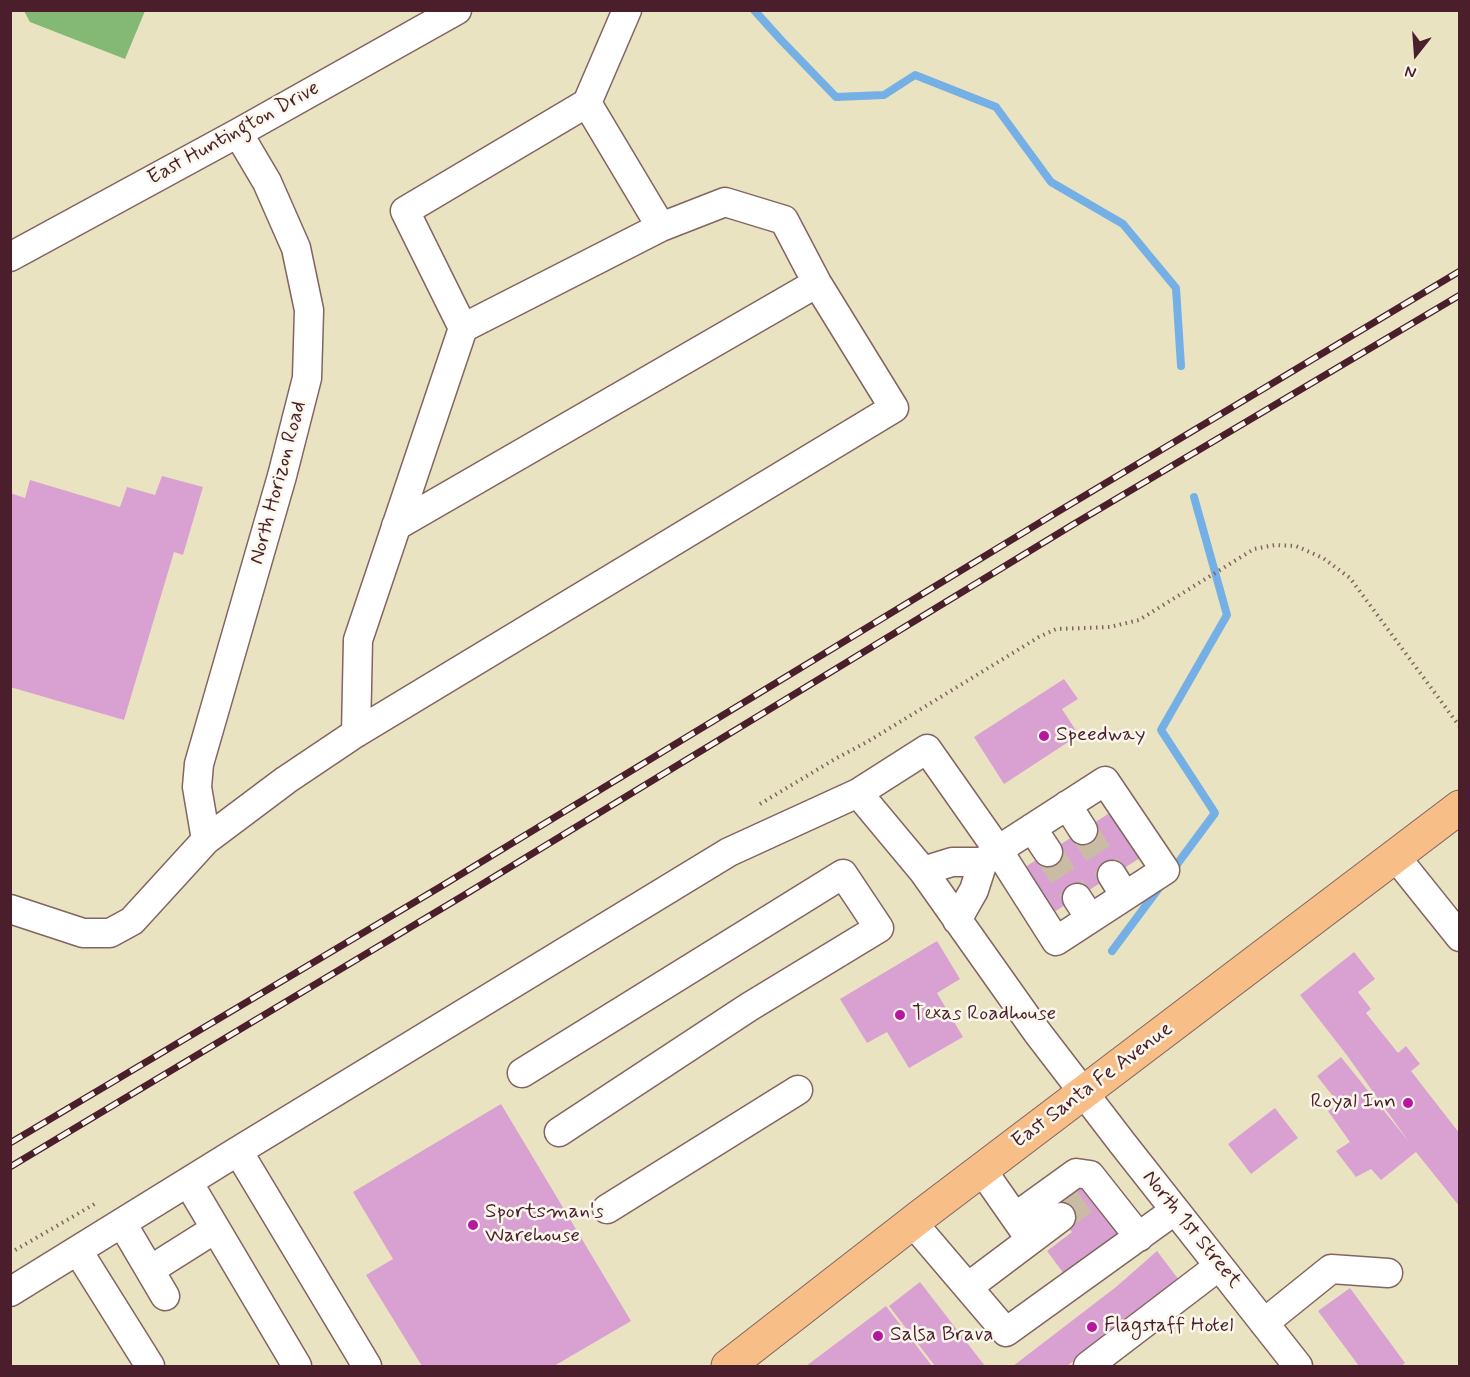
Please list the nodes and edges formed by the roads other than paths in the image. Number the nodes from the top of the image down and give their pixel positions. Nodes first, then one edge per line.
1 (456, 10) edge
2 (627, 10) edge
3 (587, 103) junction
4 (238, 133) junction
5 (661, 227) junction
6 (10, 257) edge
7 (817, 283) junction
8 (463, 328) junction
9 (396, 526) junction
10 (356, 733) junction
11 (858, 793) junction
12 (1067, 805) junction
13 (1460, 807) edge
14 (1032, 828) junction
15 (1083, 830) tunnel mouth
16 (206, 840) junction
17 (1048, 852) tunnel mouth
18 (990, 856) junction
19 (1395, 856) junction
20 (923, 871) junction
21 (10, 909) edge
22 (957, 920) junction
23 (1460, 937) edge
24 (522, 1073) dead end
25 (798, 1090) dead end
26 (1084, 1093) junction
27 (558, 1132) dead end
28 (238, 1151) junction
29 (982, 1170) junction
30 (188, 1182) junction
31 (607, 1209) dead end
32 (1174, 1211) junction
33 (1061, 1217) tunnel mouth
34 (122, 1223) junction
35 (913, 1223) junction
36 (1023, 1228) junction
37 (215, 1229) junction
38 (1140, 1236) junction
39 (78, 1251) junction
40 (1219, 1266) junction
41 (150, 1270) junction
42 (1388, 1273) dead end
43 (968, 1287) junction
44 (10, 1292) edge
45 (165, 1296) dead end
46 (1264, 1323) junction
47 (150, 1366) edge
48 (297, 1366) edge
49 (367, 1366) edge
50 (728, 1366) edge
51 (1088, 1366) edge
52 (1298, 1366) edge

1 - 4 street, East Huntington Drive
2 - 3 street
3 - 5 street
3 - 8 street
4 - 6 street, East Huntington Drive
4 - 16 street, North Horizon Road
5 - 7 street
5 - 8 street
7 - 9 street
7 - 10 street
8 - 9 street
9 - 10 street
10 - 16 street
11 - 18 street
11 - 20 street, North 1st Street
11 - 28 street
12 - 14 street
12 - 15 street
12 - 18 street
13 - 19 main road, East Santa Fe Avenue
14 - 17 street
14 - 18 street
16 - 21 street
18 - 20 street
18 - 22 street
19 - 23 street
19 - 26 main road, East Santa Fe Avenue
20 - 22 street, North 1st Street
22 - 26 street, North 1st Street
24 - 27 street
25 - 31 street
26 - 29 main road, East Santa Fe Avenue
26 - 32 street, North 1st Street
28 - 30 street
28 - 49 street
29 - 35 main road, East Santa Fe Avenue
29 - 36 street
30 - 34 street
30 - 37 street
32 - 38 street
32 - 40 street, North 1st Street
33 - 36 street
34 - 39 street
34 - 41 street
35 - 43 street
35 - 50 main road, East Santa Fe Avenue
36 - 38 street
36 - 43 street
37 - 41 street
37 - 48 street
38 - 43 street
39 - 44 street
39 - 47 street
40 - 46 street, North 1st Street
40 - 51 street
41 - 45 street
42 - 46 street
46 - 52 street, North 1st Street

